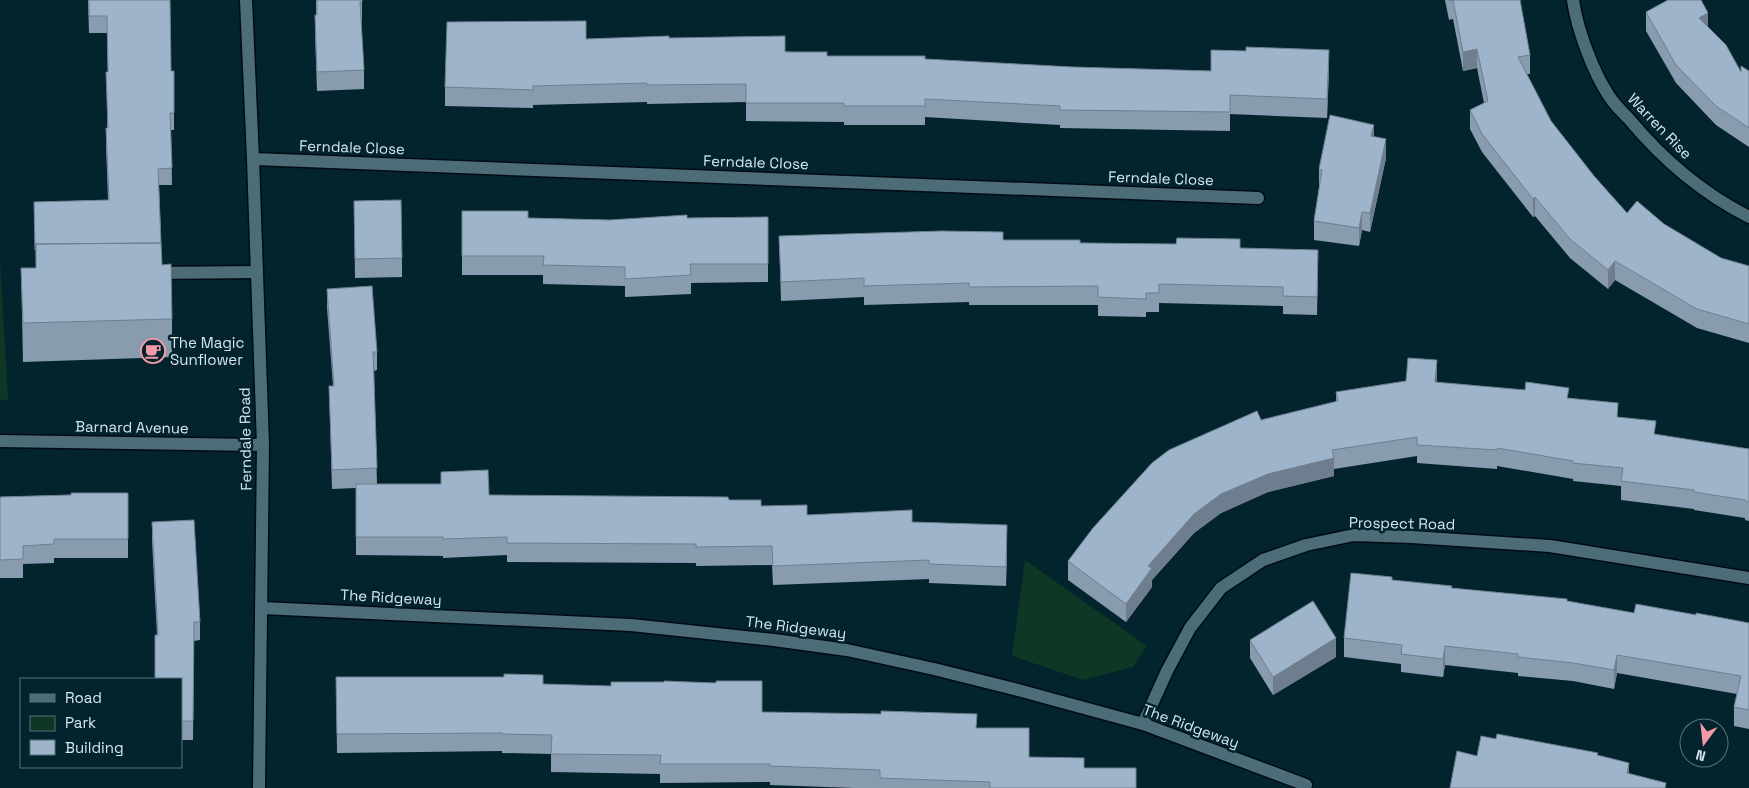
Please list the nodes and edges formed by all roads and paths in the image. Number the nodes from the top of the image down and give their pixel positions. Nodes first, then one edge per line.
1 (246, 0) edge
2 (1573, 0) edge
3 (254, 159) junction
4 (1258, 198) dead end
5 (1749, 218) edge
6 (257, 272) junction
7 (142, 273) edge
8 (0, 440) edge
9 (262, 445) junction
10 (1749, 578) edge
11 (262, 608) junction
12 (1143, 724) junction
13 (1306, 785) dead end
14 (259, 788) edge

1 - 3 street, Ferndale Road
2 - 5 street, Warren Rise
3 - 4 street, Ferndale Close
3 - 6 street, Ferndale Road
6 - 7 street
6 - 9 street, Ferndale Road
8 - 9 street, Barnard Avenue
9 - 11 street, Ferndale Road
10 - 12 street, Prospect Road
11 - 12 street, The Ridgeway
11 - 14 street, Ferndale Road
12 - 13 street, The Ridgeway

